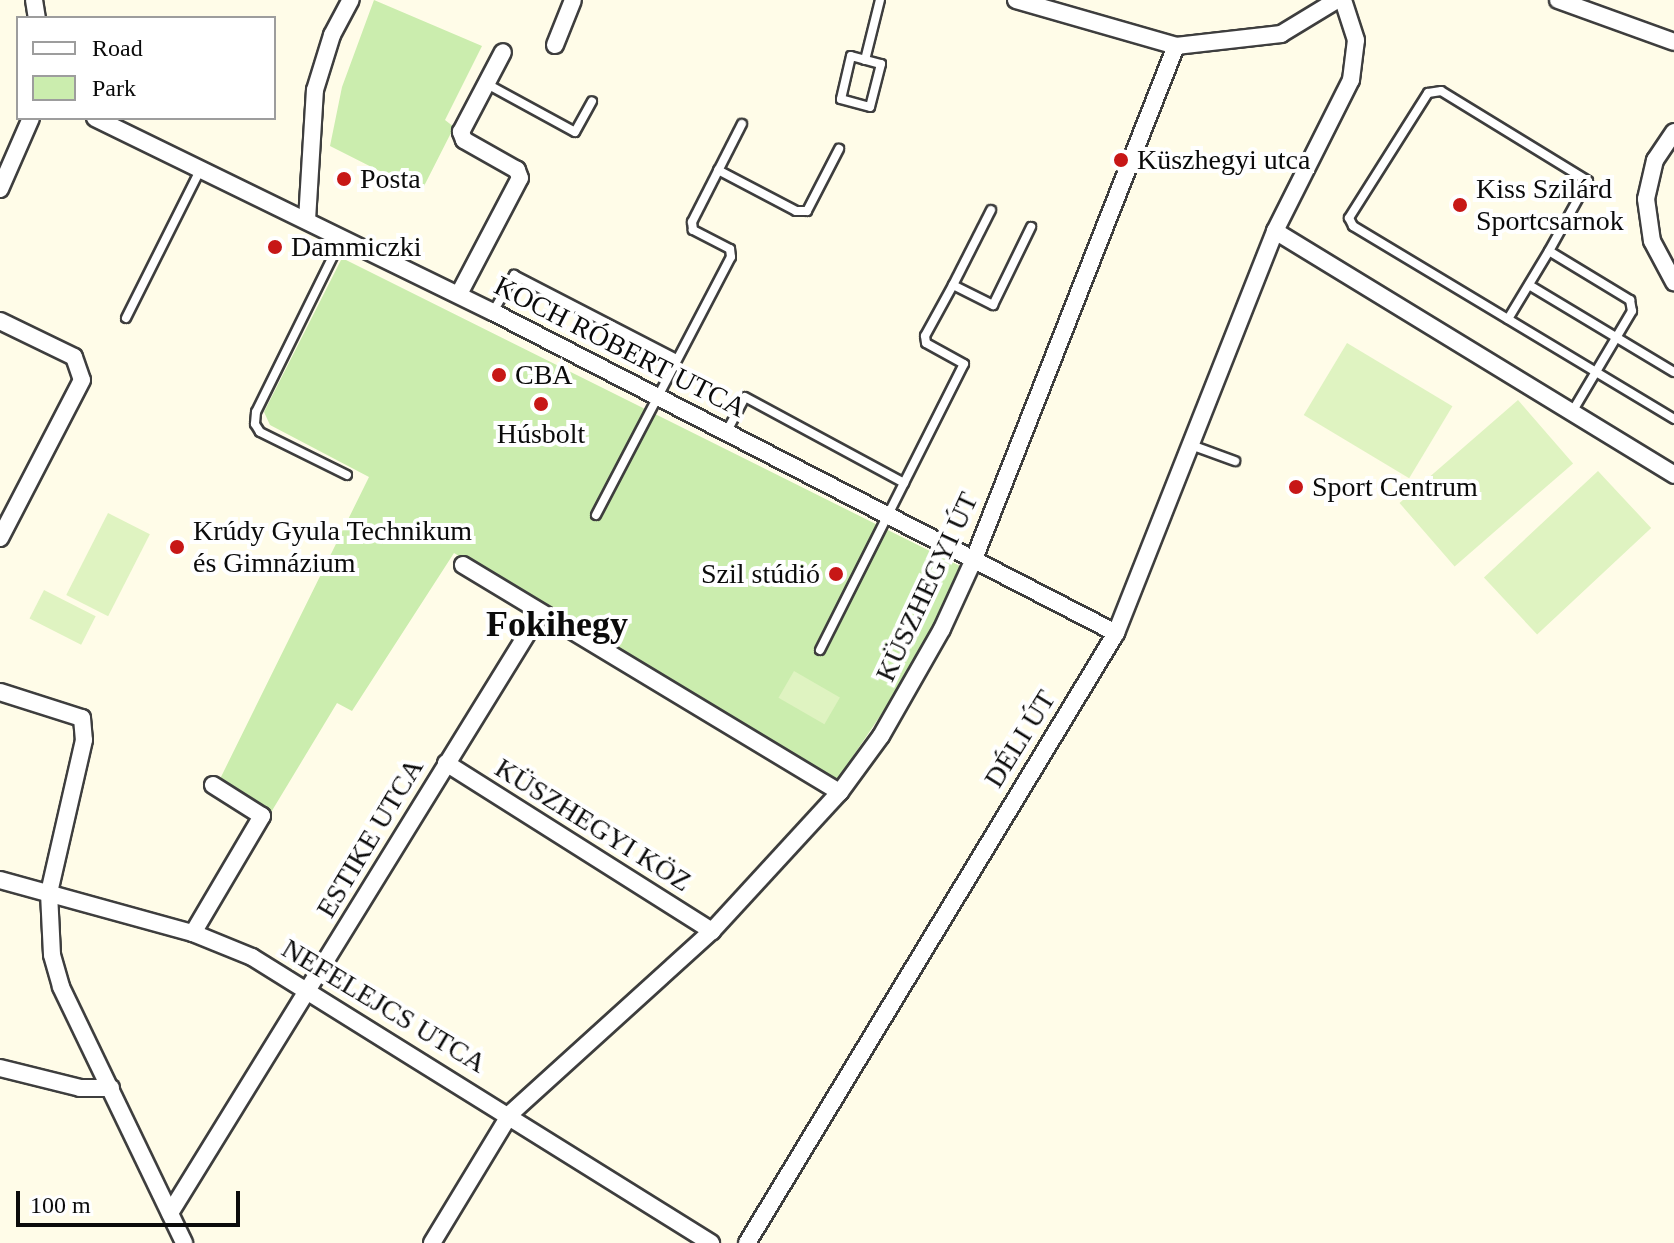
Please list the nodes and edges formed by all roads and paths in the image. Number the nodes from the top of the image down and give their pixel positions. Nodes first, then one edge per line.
1 (351, 0) edge
2 (573, 0) edge
3 (880, 0) edge
4 (1016, 0) edge
5 (1337, 0) edge
6 (1343, 0) edge
7 (1558, 0) edge
8 (1674, 42) edge
9 (555, 45) dead end
10 (1176, 46) junction
11 (503, 52) dead end
12 (865, 60) junction
13 (486, 84) junction
14 (592, 101) dead end
15 (30, 120) edge
16 (99, 120) edge
17 (742, 124) dead end
18 (1674, 132) edge
19 (839, 149) dead end
20 (200, 169) junction
21 (718, 170) junction
22 (0, 189) edge
23 (991, 210) dead end
24 (307, 220) junction
25 (1031, 227) dead end
26 (1275, 231) junction
27 (343, 237) junction
28 (1549, 251) junction
29 (1674, 282) edge
30 (953, 285) junction
31 (1529, 285) junction
32 (459, 294) junction
33 (493, 312) junction
34 (126, 318) dead end
35 (1508, 319) junction
36 (0, 321) edge
37 (1617, 337) junction
38 (677, 359) junction
39 (1596, 372) junction
40 (1674, 372) edge
41 (658, 396) junction
42 (1572, 412) junction
43 (1674, 419) edge
44 (727, 431) junction
45 (1191, 445) junction
46 (1235, 461) dead end
47 (347, 475) dead end
48 (1674, 475) edge
49 (904, 483) junction
50 (596, 515) dead end
51 (886, 515) junction
52 (0, 538) edge
53 (974, 559) junction
54 (463, 565) dead end
55 (540, 613) junction
56 (1116, 633) junction
57 (820, 650) dead end
58 (0, 692) edge
59 (446, 763) junction
60 (213, 785) dead end
61 (840, 792) junction
62 (0, 880) edge
63 (49, 893) junction
64 (712, 931) junction
65 (193, 933) junction
66 (309, 989) junction
67 (0, 1068) edge
68 (111, 1088) junction
69 (510, 1114) junction
70 (170, 1213) junction
71 (184, 1243) edge
72 (432, 1243) edge
73 (711, 1243) edge
74 (747, 1243) edge

1 - 24 street
2 - 9 street
3 - 12 lane
4 - 10 street
5 - 10 street
6 - 26 street, DÉLI ÚT
7 - 8 street
10 - 53 street, KÜSZHEGYI ÚT
11 - 13 street
12 - 12 lane
13 - 14 lane
13 - 32 street
15 - 22 street
16 - 20 street, KOCH RÓBERT UTCA
17 - 21 lane
18 - 29 street
19 - 21 lane
20 - 24 street, KOCH RÓBERT UTCA
20 - 34 lane
21 - 38 lane
23 - 30 lane
24 - 27 street, KOCH RÓBERT UTCA
25 - 30 lane
26 - 42 street
26 - 45 street, DÉLI ÚT
27 - 32 street, KOCH RÓBERT UTCA
27 - 47 lane
28 - 31 lane
28 - 35 lane
28 - 37 lane
30 - 49 lane
31 - 35 lane
31 - 37 lane
32 - 33 street, KOCH RÓBERT UTCA
33 - 38 lane
33 - 41 street, KOCH RÓBERT UTCA
35 - 39 lane
36 - 52 street
37 - 39 lane
37 - 40 lane
38 - 41 lane
39 - 42 lane
39 - 43 lane
41 - 44 street, KOCH RÓBERT UTCA
41 - 50 lane
42 - 48 street
44 - 49 lane
44 - 51 street, KOCH RÓBERT UTCA
45 - 46 lane
45 - 56 street, DÉLI ÚT
49 - 51 lane
51 - 53 street, KOCH RÓBERT UTCA
51 - 57 lane
53 - 56 street, KOCH RÓBERT UTCA
53 - 61 street, KÜSZHEGYI ÚT
54 - 55 street
55 - 59 street, ESTIKE UTCA
55 - 61 street
56 - 74 street, DÉLI ÚT
58 - 63 street
59 - 64 street, KÜSZHEGYI KÖZ
59 - 66 street, ESTIKE UTCA
60 - 65 street
61 - 64 street, KÜSZHEGYI ÚT
62 - 63 street, NEFELEJCS UTCA
63 - 65 street, NEFELEJCS UTCA
63 - 68 street
64 - 69 street, KÜSZHEGYI ÚT
65 - 66 street, NEFELEJCS UTCA
66 - 69 street, NEFELEJCS UTCA
66 - 70 street, ESTIKE UTCA
67 - 68 street
68 - 70 street
69 - 72 street, KÜSZHEGYI ÚT
69 - 73 street, NEFELEJCS UTCA
70 - 71 street

